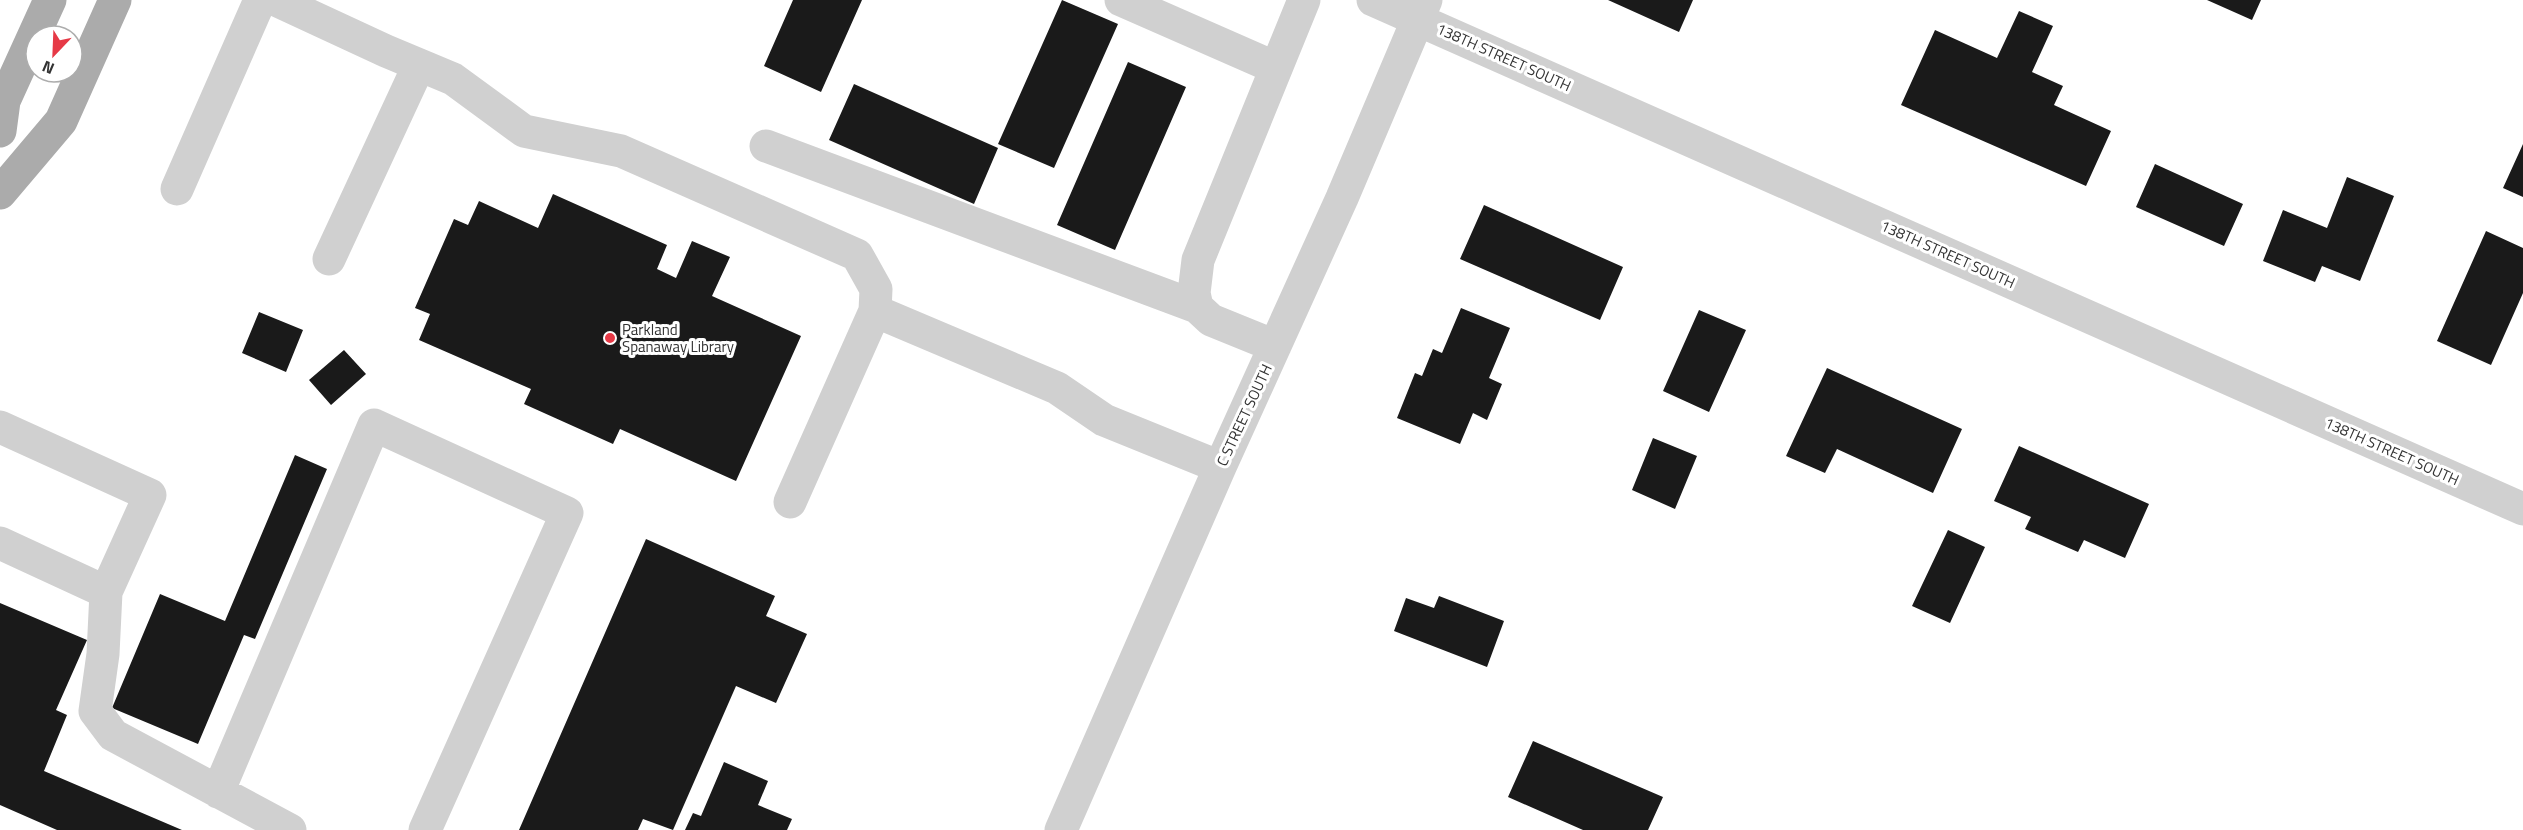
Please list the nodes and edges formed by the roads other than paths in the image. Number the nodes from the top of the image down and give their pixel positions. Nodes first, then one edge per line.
1 (50, 0) edge
2 (260, 0) edge
3 (276, 0) edge
4 (1120, 0) edge
5 (1304, 0) edge
6 (1372, 0) edge
7 (118, 3) edge
8 (1422, 9) edge
9 (419, 65) junction
10 (1276, 68) junction
11 (0, 130) edge
12 (766, 146) dead end
13 (177, 189) dead end
14 (0, 193) edge
15 (329, 259) dead end
16 (1197, 307) junction
17 (875, 311) junction
18 (1275, 346) junction
19 (0, 427) edge
20 (1220, 467) junction
21 (790, 502) dead end
22 (2523, 508) edge
23 (0, 543) edge
24 (106, 592) junction
25 (218, 792) junction
26 (290, 830) edge
27 (425, 830) edge
28 (1061, 830) edge

1 - 11 main road
2 - 13 street
3 - 9 street
4 - 10 street
5 - 10 street
6 - 8 street, 138TH STREET SOUTH
7 - 14 main road
8 - 18 street, C STREET SOUTH
8 - 22 street, 138TH STREET SOUTH
9 - 15 street
9 - 17 street
10 - 16 street
12 - 16 street
16 - 18 street
17 - 20 street
17 - 21 street
18 - 20 street, C STREET SOUTH
19 - 24 street
20 - 28 street, C STREET SOUTH
23 - 24 street
24 - 25 street
25 - 26 street
25 - 27 street

